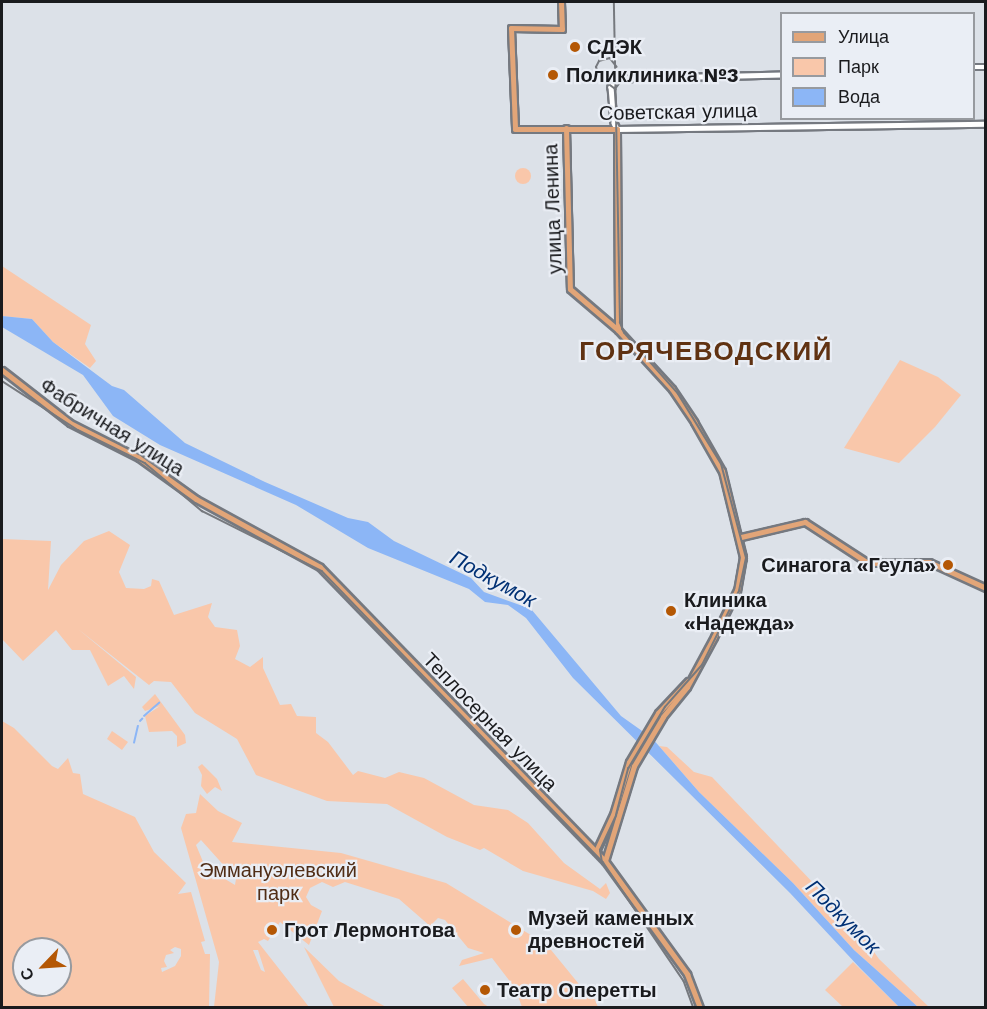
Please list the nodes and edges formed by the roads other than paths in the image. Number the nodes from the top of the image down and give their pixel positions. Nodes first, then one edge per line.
1 (561, 2) edge
2 (780, 75) edge
3 (986, 124) edge
4 (566, 128) junction
5 (617, 129) junction
6 (618, 330) junction
7 (2, 370) edge
8 (209, 507) joint
9 (741, 537) junction
10 (986, 588) edge
11 (631, 764) junction
12 (596, 851) junction
13 (605, 861) junction
14 (700, 1008) edge

1 - 4 main road, Советская улица
2 - 5 street
3 - 5 street, Советская улица
4 - 5 main road, Советская улица
4 - 6 main road, улица Ленина
5 - 6 main road
6 - 9 main road
7 - 8 main road, Фабричная улица
8 - 12 main road, Теплосерная улица
9 - 10 main road
9 - 11 main road
11 - 12 main road
11 - 13 main road
12 - 13 main road, Теплосерная улица
13 - 14 main road, Теплосерная улица

